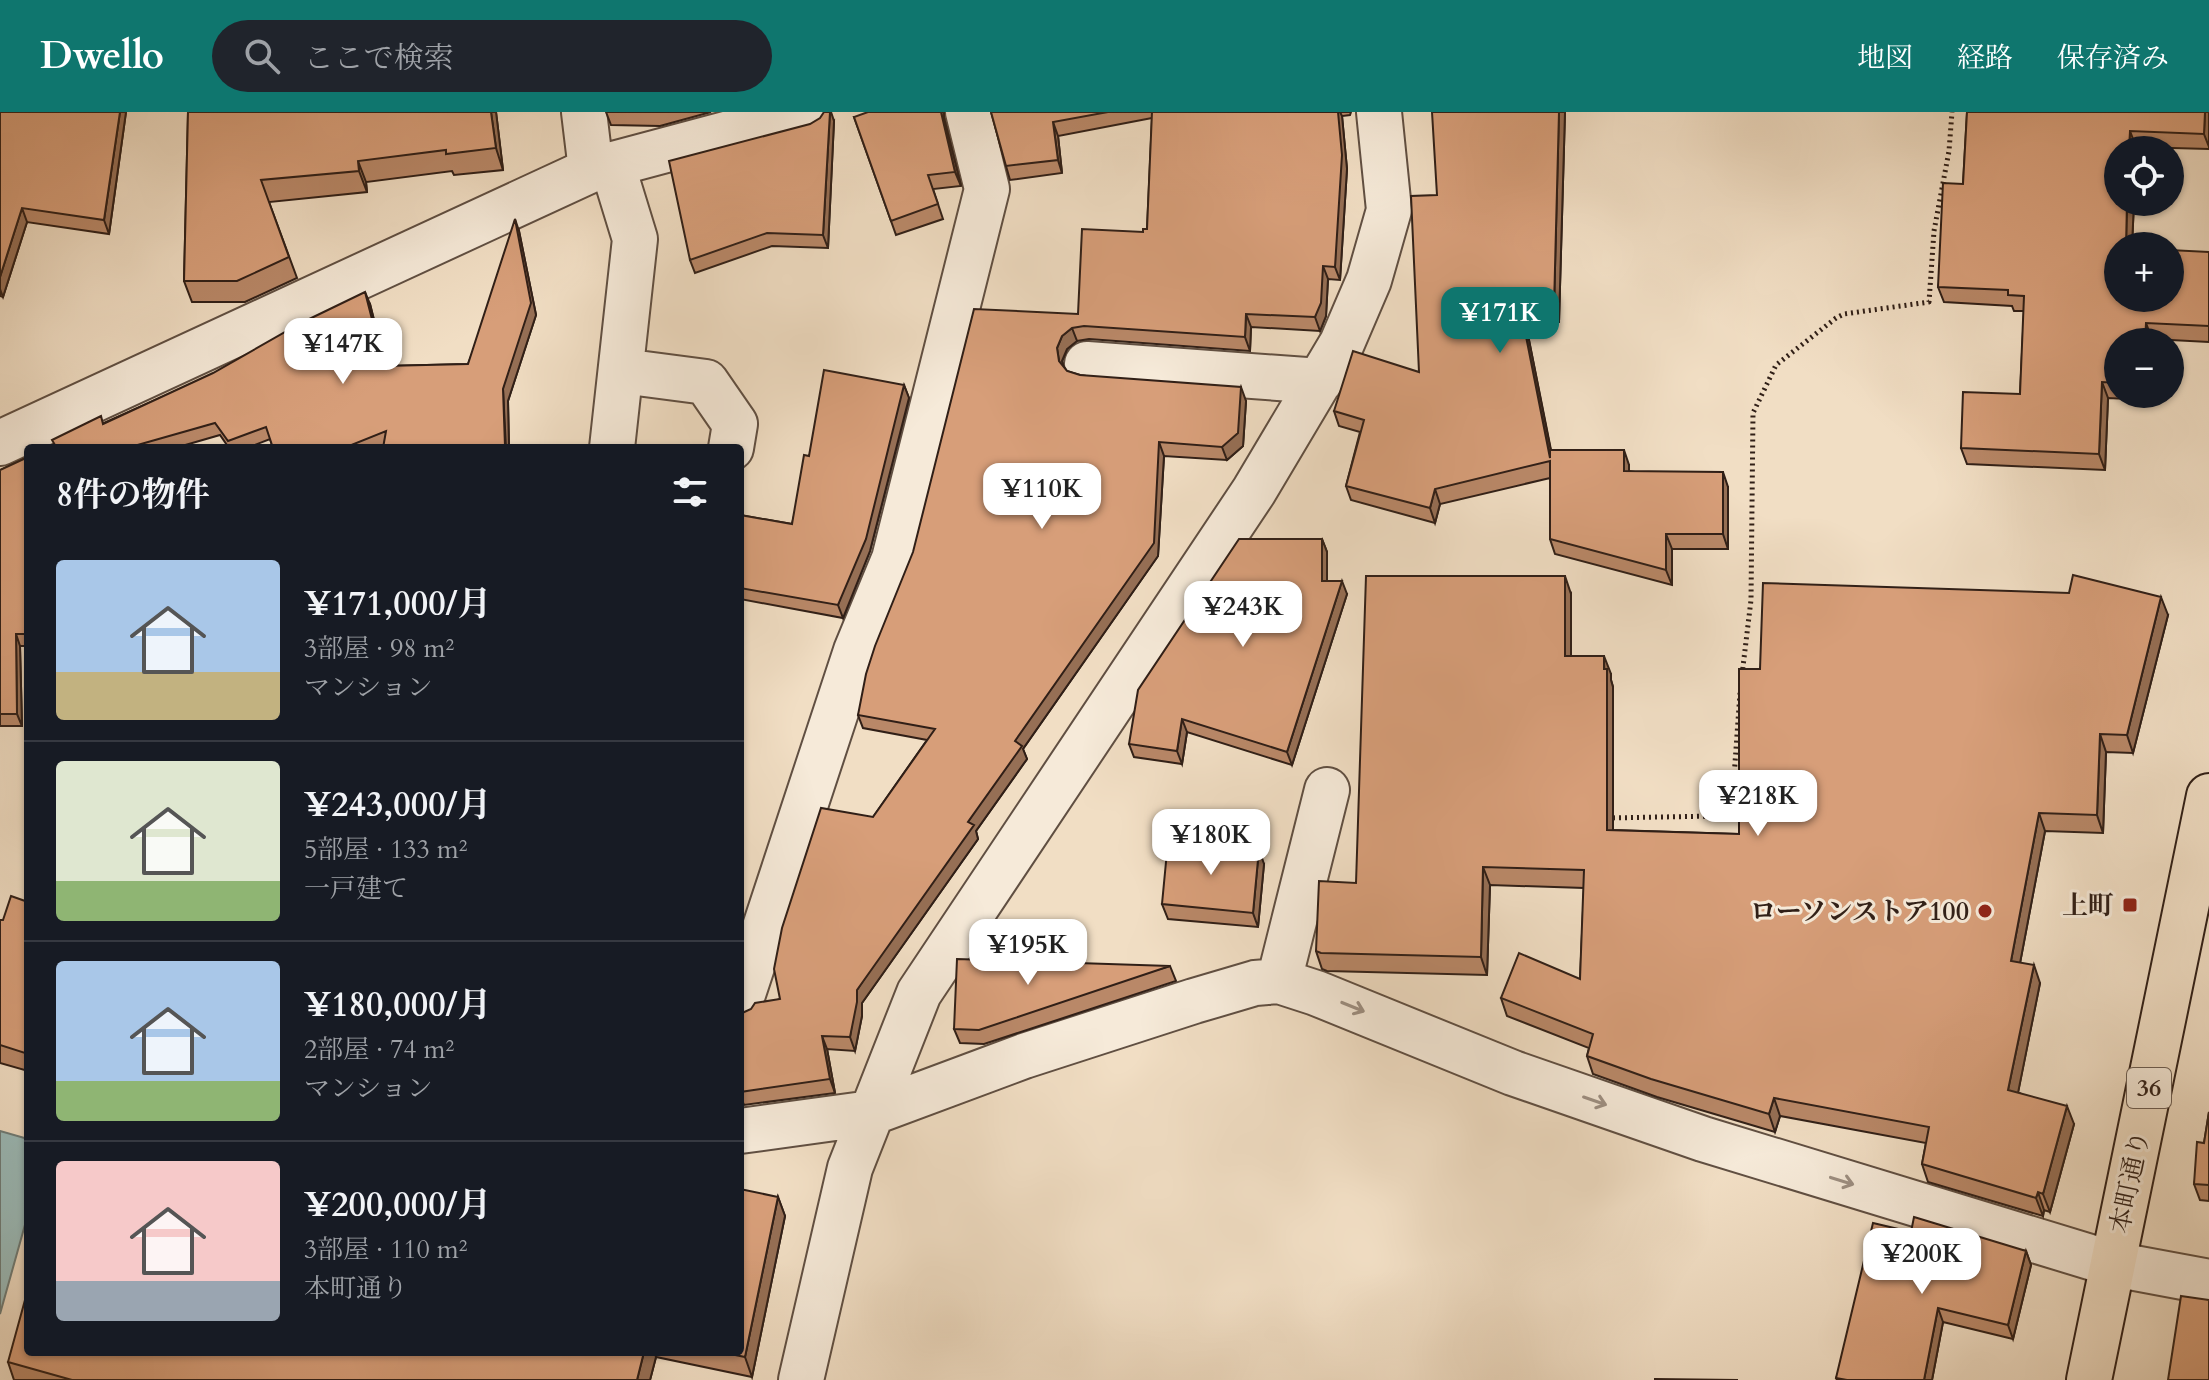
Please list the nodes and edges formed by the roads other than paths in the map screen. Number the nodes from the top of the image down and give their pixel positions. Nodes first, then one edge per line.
1 (584, 112) edge
2 (808, 112) edge
3 (968, 112) edge
4 (1379, 112) edge
5 (602, 167) junction
6 (1087, 364) dead end
7 (622, 371) junction
8 (1320, 381) junction
9 (0, 443) edge
10 (613, 444) edge
11 (732, 444) edge
12 (1327, 790) dead end
13 (2209, 796) edge
14 (1279, 981) junction
15 (744, 991) edge
16 (871, 1113) junction
17 (744, 1130) edge
18 (2113, 1264) junction
19 (2209, 1282) edge
20 (801, 1380) edge
21 (2089, 1380) edge

1 - 5 street
2 - 5 street
3 - 15 street
4 - 8 street
5 - 7 street
5 - 9 street
6 - 8 street
7 - 10 street
7 - 11 street
8 - 16 street
12 - 14 street
13 - 18 main road, 本町通り / 36
14 - 16 street
14 -> 18 street
16 - 17 street
16 - 20 street
18 - 19 street
18 - 21 main road, 本町通り / 36

